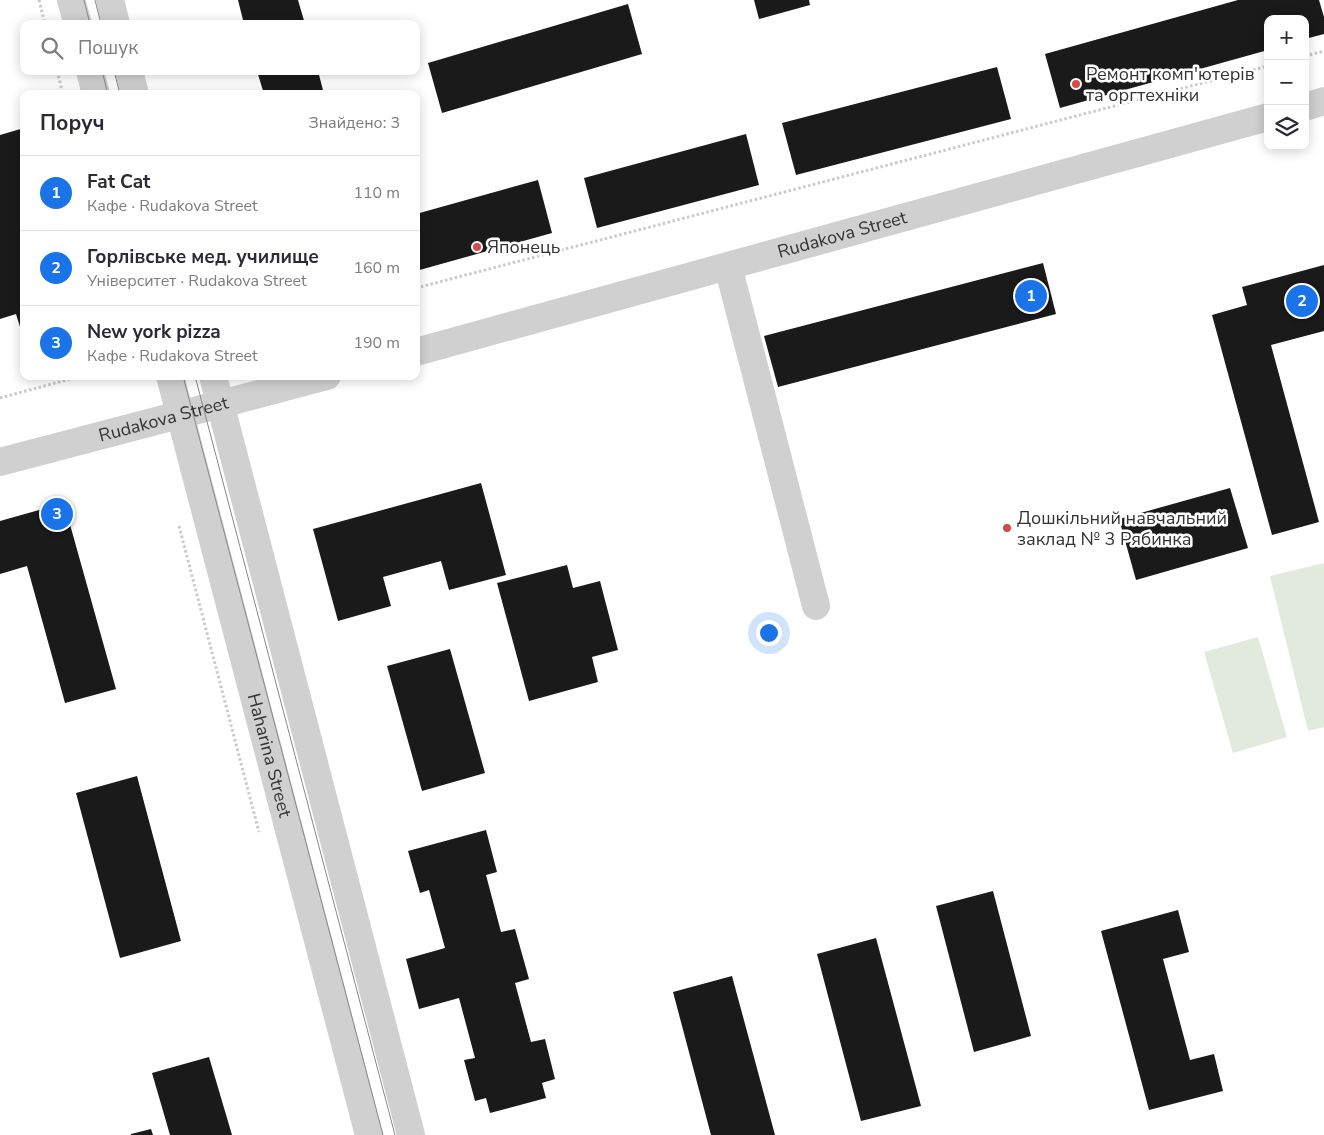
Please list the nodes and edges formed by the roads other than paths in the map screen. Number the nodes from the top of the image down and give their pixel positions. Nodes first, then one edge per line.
1 (71, 0) edge
2 (110, 0) edge
3 (77, 20) edge
4 (115, 20) edge
5 (91, 75) edge
6 (130, 75) edge
7 (95, 90) edge
8 (134, 90) edge
9 (1324, 101) edge
10 (1309, 105) edge
11 (1264, 118) edge
12 (728, 266) junction
13 (420, 351) edge
14 (171, 380) edge
15 (214, 380) edge
16 (313, 380) edge
17 (221, 406) junction
18 (180, 416) junction
19 (0, 462) edge
20 (816, 606) dead end
21 (369, 1135) edge
22 (411, 1135) edge

1 - 3 street
2 - 4 street
5 - 7 street
6 - 8 street
9 - 10 street
11 - 12 street, Rudakova Street
12 - 13 street, Rudakova Street
12 - 20 street
14 - 18 street, Haharina Street
15 - 17 street
16 - 17 street, Rudakova Street
17 - 18 street, Rudakova Street
17 - 22 street
18 - 19 street, Rudakova Street
18 - 21 street, Haharina Street

